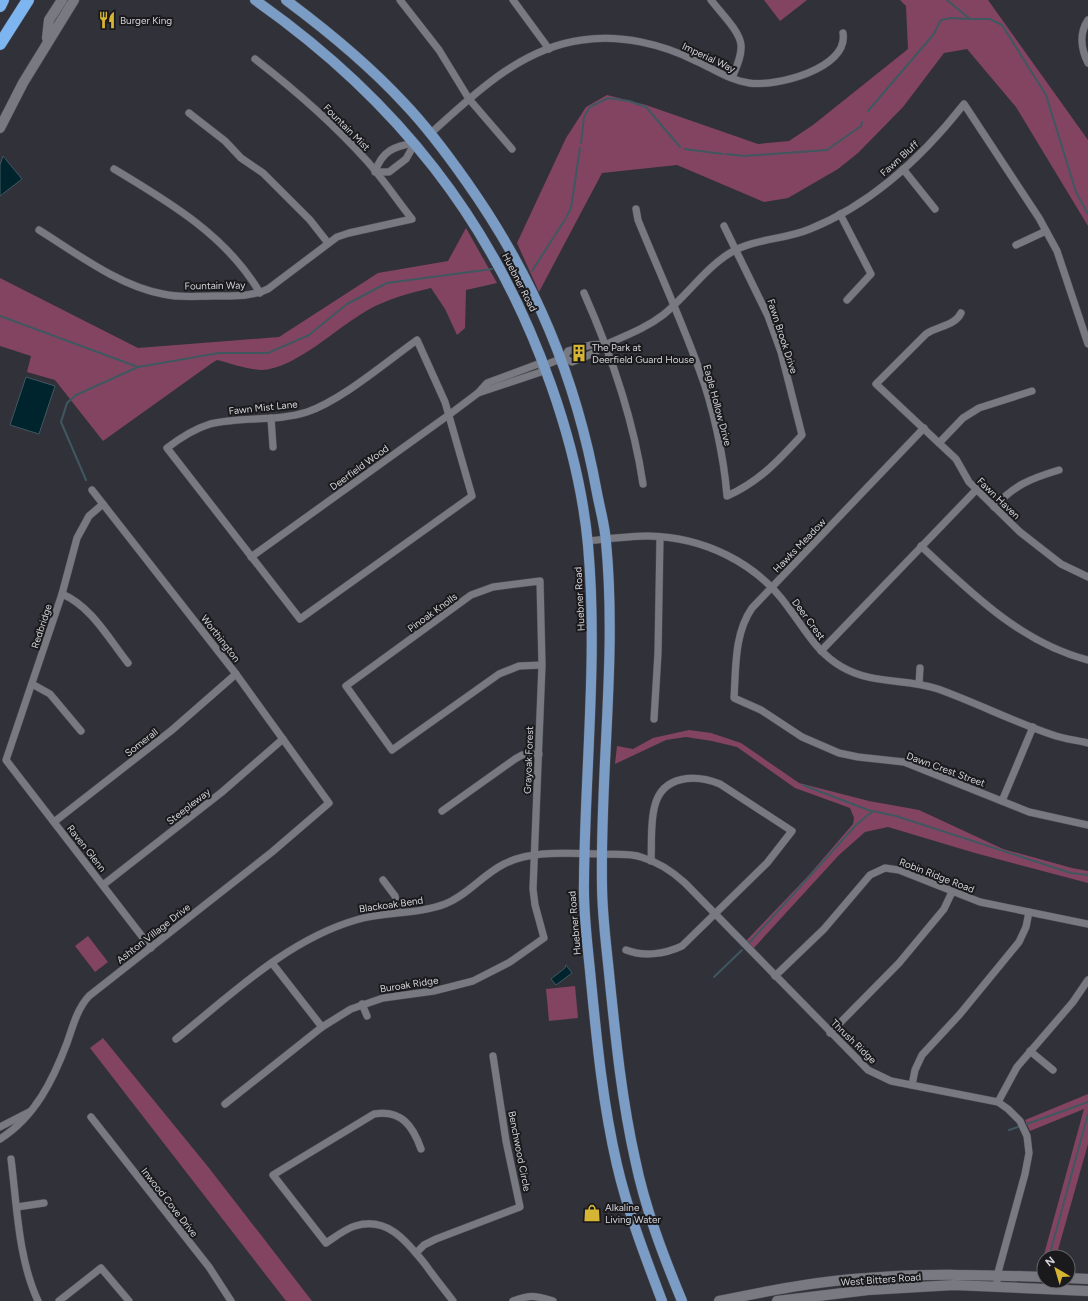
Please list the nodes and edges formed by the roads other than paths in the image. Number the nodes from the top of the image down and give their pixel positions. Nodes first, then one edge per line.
1 (3, 0) edge
2 (28, 0) edge
3 (62, 0) edge
4 (74, 0) edge
5 (255, 0) edge
6 (286, 0) edge
7 (400, 0) edge
8 (513, 0) edge
9 (710, 0) edge
10 (0, 6) edge
11 (1088, 20) edge
12 (843, 33) dead end
13 (46, 42) junction
14 (0, 44) edge
15 (549, 49) junction
16 (255, 59) dead end
17 (1088, 63) edge
18 (732, 78) junction
19 (469, 99) junction
20 (189, 113) dead end
21 (0, 128) edge
22 (430, 134) junction
23 (415, 143) junction
24 (512, 149) dead end
25 (114, 169) dead end
26 (903, 169) junction
27 (375, 172) junction
28 (636, 209) dead end
29 (935, 209) dead end
30 (840, 214) junction
31 (412, 219) joint
32 (724, 226) dead end
33 (39, 230) dead end
34 (1046, 230) junction
35 (328, 243) junction
36 (1016, 246) dead end
37 (736, 249) junction
38 (260, 293) junction
39 (584, 293) dead end
40 (847, 300) dead end
41 (673, 306) junction
42 (961, 314) dead end
43 (606, 344) junction
44 (1088, 344) edge
45 (562, 359) junction
46 (543, 367) junction
47 (1032, 391) dead end
48 (450, 414) junction
49 (271, 418) junction
50 (924, 428) junction
51 (939, 443) junction
52 (273, 447) dead end
53 (1059, 470) dead end
54 (643, 484) dead end
55 (92, 490) dead end
56 (976, 490) junction
57 (727, 496) joint
58 (103, 504) junction
59 (994, 507) junction
60 (660, 537) junction
61 (606, 539) junction
62 (588, 541) junction
63 (922, 546) junction
64 (251, 556) junction
65 (1088, 577) edge
66 (540, 581) joint
67 (772, 587) junction
68 (62, 594) junction
69 (820, 651) junction
70 (1088, 660) edge
71 (128, 663) dead end
72 (542, 665) junction
73 (920, 668) dead end
74 (236, 674) junction
75 (32, 684) junction
76 (919, 684) junction
77 (734, 698) joint
78 (654, 719) dead end
79 (1033, 727) junction
80 (81, 731) dead end
81 (283, 739) junction
82 (1088, 743) edge
83 (538, 754) junction
84 (6, 760) joint
85 (1002, 801) junction
86 (329, 803) joint
87 (442, 811) dead end
88 (54, 822) junction
89 (1088, 826) edge
90 (584, 854) junction
91 (603, 854) junction
92 (535, 856) junction
93 (651, 861) junction
94 (383, 880) dead end
95 (103, 885) junction
96 (952, 892) junction
97 (399, 912) junction
98 (1029, 912) junction
99 (715, 915) junction
100 (1088, 924) edge
101 (544, 938) joint
102 (151, 948) junction
103 (626, 950) dead end
104 (272, 963) junction
105 (775, 976) junction
106 (1088, 980) edge
107 (1085, 990) edge
108 (362, 1004) junction
109 (367, 1016) dead end
110 (322, 1027) junction
111 (830, 1033) junction
112 (176, 1039) dead end
113 (1030, 1052) junction
114 (493, 1056) dead end
115 (1053, 1070) dead end
116 (912, 1085) junction
117 (998, 1102) junction
118 (225, 1104) dead end
119 (31, 1111) junction
120 (91, 1117) dead end
121 (0, 1127) edge
122 (0, 1138) edge
123 (632, 1146) junction
124 (614, 1148) junction
125 (422, 1149) dead end
126 (11, 1159) dead end
127 (44, 1203) dead end
128 (17, 1207) junction
129 (416, 1253) junction
130 (997, 1276) junction
131 (1036, 1277) edge
132 (1076, 1278) edge
133 (1088, 1279) edge
134 (800, 1286) junction
135 (997, 1286) junction
136 (1088, 1291) edge
137 (800, 1298) junction
138 (546, 1300) edge
139 (38, 1301) edge
140 (59, 1301) edge
141 (129, 1301) edge
142 (231, 1301) edge
143 (453, 1301) edge
144 (513, 1301) edge
145 (554, 1301) edge
146 (662, 1301) edge
147 (682, 1301) edge
148 (719, 1301) edge
149 (777, 1301) edge

1 - 10 highway
2 - 14 highway
3 - 13 main road
4 - 13 main road
5 - 23 main road, Huebner Road
6 - 22 main road, Huebner Road
7 - 19 street
8 - 15 street
9 - 18 street
11 - 17 street
12 - 18 street, Imperial Way
13 - 21 main road
15 - 18 street, Imperial Way
15 - 19 street, Imperial Way
16 - 27 street, Fountain Mist
19 - 22 street, Imperial Way
19 - 24 street
20 - 35 street
22 - 23 main road
22 - 45 main road, Huebner Road
23 - 27 street
23 - 27 street
23 - 46 main road, Huebner Road
25 - 38 street
26 - 29 street
26 - 30 street, Fawn Bluff
26 - 34 street, Fawn Bluff
27 - 31 street, Fountain Mist
28 - 41 street, Eagle Hollow Drive
30 - 37 street, Fawn Bluff
30 - 40 street
31 - 35 street, Fountain Way
32 - 37 street, Fawn Brook Drive
33 - 38 street, Fountain Way
34 - 36 street
34 - 44 street, Fawn Bluff
35 - 38 street, Fountain Way
37 - 41 street, Fawn Bluff
37 - 57 street, Fawn Brook Drive
39 - 43 street
41 - 43 street, Fawn Bluff
41 - 57 street, Eagle Hollow Drive
42 - 50 street, Fawn Haven
43 - 45 street, Fawn Bluff
43 - 45 street, Fawn Bluff
43 - 54 street
45 - 46 street
45 - 61 main road, Huebner Road
46 - 48 street, Deerfield Wood
46 - 62 main road, Huebner Road
47 - 51 street
48 - 49 street, Fawn Mist Lane
48 - 64 street, Deerfield Wood
48 - 64 street
49 - 52 street
49 - 64 street, Fawn Mist Lane
50 - 51 street, Fawn Haven
50 - 67 street, Hawks Meadow
51 - 56 street, Fawn Haven
53 - 59 street
55 - 58 street, Worthington
56 - 59 street, Fawn Haven
56 - 63 street
58 - 68 street, Redbridge
58 - 74 street, Worthington
59 - 65 street, Fawn Haven
60 - 61 street, Deer Crest
60 - 67 street, Deer Crest
60 - 78 street
61 - 62 street, Deer Crest
61 - 91 main road, Huebner Road
62 - 90 main road, Huebner Road
63 - 69 street
63 - 70 street
66 - 72 street, Grayoak Forest
66 - 72 street, Pinoak Knolls
67 - 69 street, Deer Crest
67 - 77 street, Hawks Meadow
68 - 71 street
68 - 75 street, Redbridge
69 - 76 street, Deer Crest
72 - 83 street, Grayoak Forest
73 - 76 street
74 - 81 street, Worthington
74 - 88 street, Somerall
75 - 80 street
75 - 84 street, Redbridge
76 - 79 street, Deer Crest
77 - 85 street, Dawn Crest Street
79 - 82 street, Deer Crest
79 - 85 street
81 - 86 street, Worthington
81 - 95 street, Steepleway
83 - 87 street
83 - 92 street, Grayoak Forest
84 - 88 street, Raven Glenn
85 - 89 street, Dawn Crest Street
86 - 102 street, Ashton Village Drive
88 - 95 street, Raven Glenn
90 - 91 street, Thrush Ridge
90 - 92 street, Blackoak Bend
90 - 124 main road, Huebner Road
91 - 93 street, Thrush Ridge
91 - 123 main road, Huebner Road
92 - 97 street, Blackoak Bend
92 - 101 street, Grayoak Forest
93 - 99 street, Thrush Ridge
93 - 99 street
94 - 97 street
95 - 102 street, Raven Glenn
96 - 98 street, Robin Ridge Road
96 - 105 street, Robin Ridge Road
96 - 111 street
97 - 104 street, Blackoak Bend
98 - 100 street, Robin Ridge Road
98 - 116 street
99 - 103 street
99 - 105 street, Thrush Ridge
101 - 108 street, Buroak Ridge
102 - 119 street, Ashton Village Drive
104 - 110 street
104 - 112 street, Blackoak Bend
105 - 111 street, Thrush Ridge
106 - 107 street
107 - 113 street
108 - 109 street
108 - 110 street, Buroak Ridge
110 - 118 street, Buroak Ridge
111 - 116 street, Thrush Ridge
113 - 115 street
113 - 117 street
114 - 129 street, Benchwood Circle
116 - 117 street, Thrush Ridge
117 - 130 street, Thrush Ridge
119 - 121 street, Ashton Village Drive
119 - 122 street, Ashton Village Drive
120 - 142 street, Inwood Cove Drive
123 - 124 main road
123 - 147 main road, Huebner Road
124 - 146 main road, Huebner Road
125 - 129 street
126 - 128 street
127 - 128 street
128 - 139 street
129 - 143 street
130 - 131 main road, West Bitters Road
130 - 134 main road, West Bitters Road
130 - 135 street, Thrush Ridge
132 - 133 main road
134 - 137 main road
134 - 148 main road, West Bitters Road
135 - 136 main road, West Bitters Road
135 - 137 main road, West Bitters Road
137 - 149 main road, West Bitters Road
138 - 144 street
138 - 145 street
140 - 141 street

